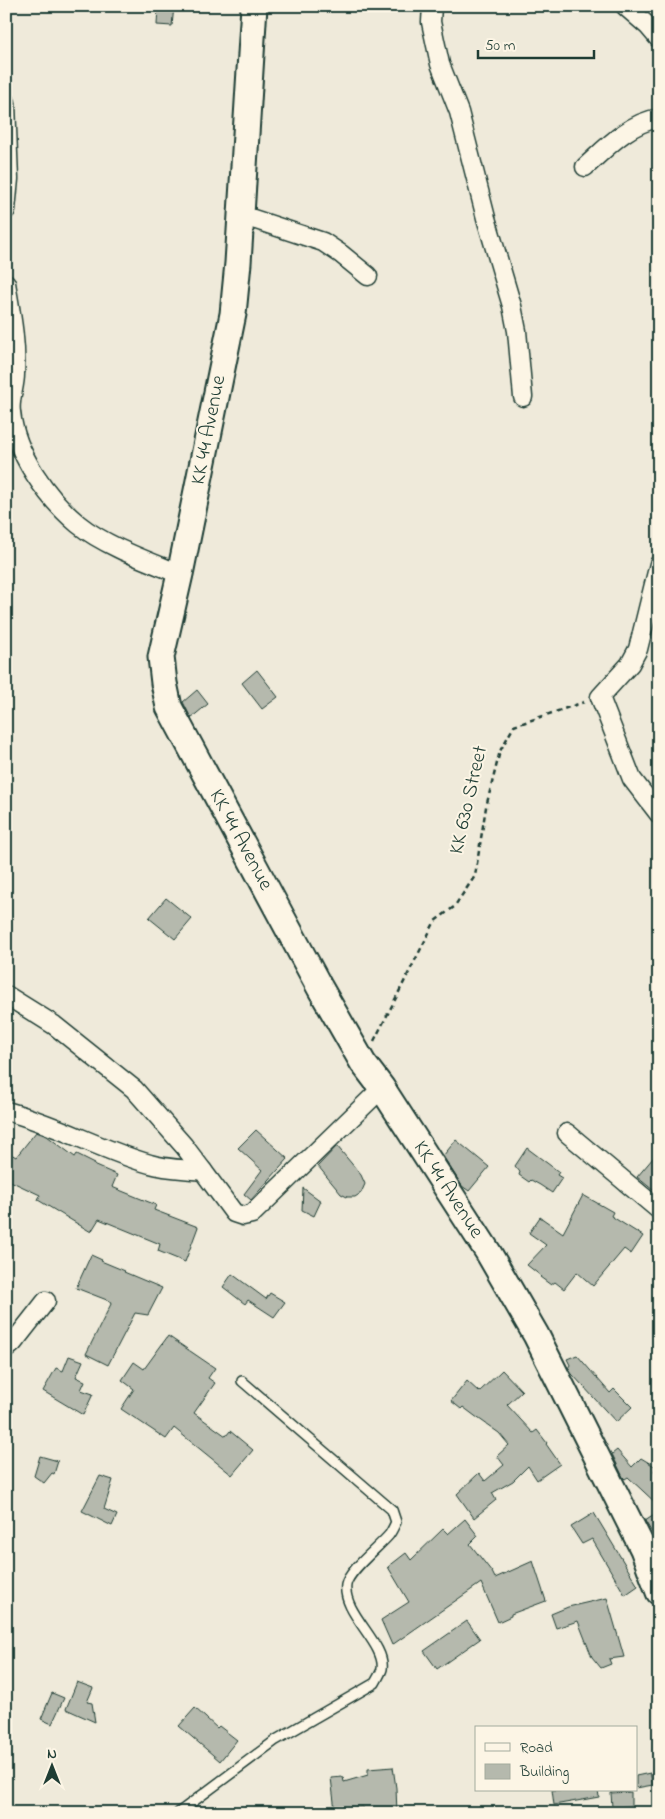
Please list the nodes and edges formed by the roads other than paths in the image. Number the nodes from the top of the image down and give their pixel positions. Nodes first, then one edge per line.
1 (254, 6) edge
2 (432, 6) edge
3 (625, 6) edge
4 (659, 39) edge
5 (6, 103) edge
6 (659, 118) edge
7 (585, 167) dead end
8 (6, 210) edge
9 (241, 215) junction
10 (368, 276) dead end
11 (6, 283) edge
12 (522, 397) dead end
13 (8, 412) edge
14 (659, 564) edge
15 (180, 574) junction
16 (659, 814) edge
17 (6, 995) edge
18 (382, 1088) junction
19 (6, 1111) edge
20 (567, 1133) dead end
21 (203, 1171) junction
22 (659, 1210) edge
23 (46, 1301) dead end
24 (6, 1349) edge
25 (242, 1381) dead end
26 (659, 1592) edge
27 (178, 1813) edge

1 - 9 main road, KK 44 Avenue
2 - 12 street
3 - 4 street
5 - 8 street
6 - 7 street
9 - 10 street
9 - 15 main road, KK 44 Avenue
11 - 13 street
13 - 15 street
14 - 16 street
15 - 18 main road, KK 44 Avenue
17 - 21 street
18 - 21 street
18 - 26 main road, KK 44 Avenue
19 - 21 street
20 - 22 street
23 - 24 street
25 - 27 lane

